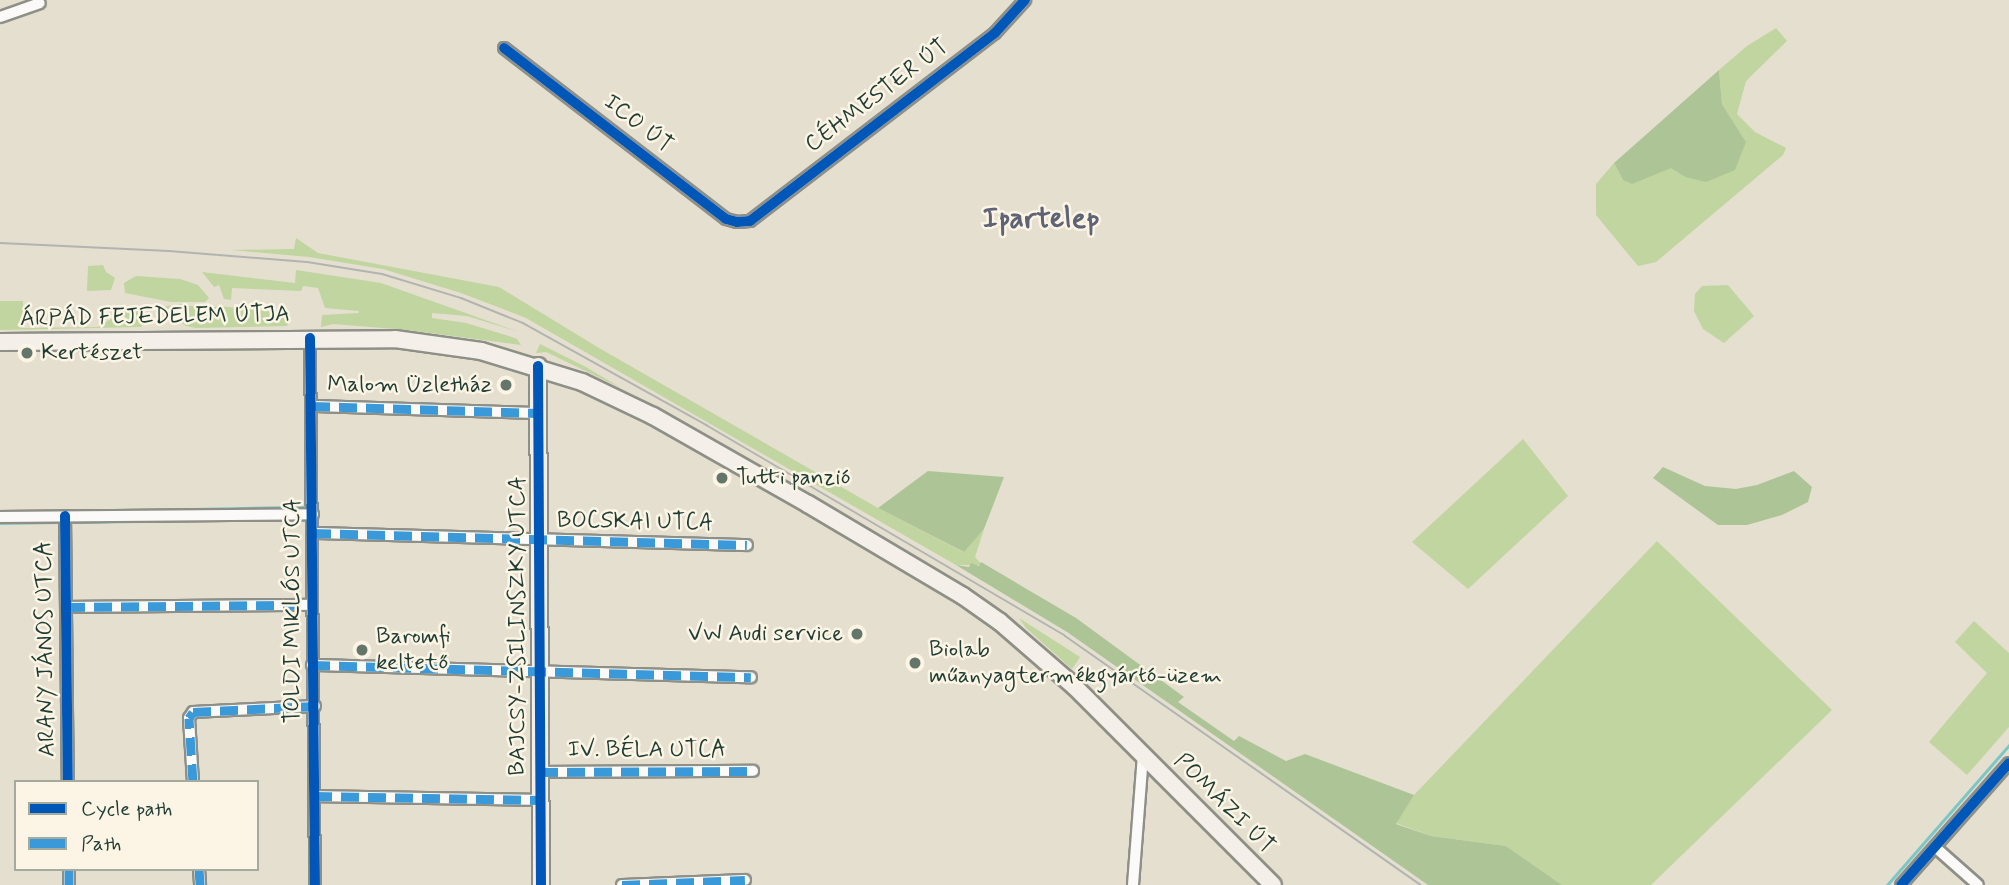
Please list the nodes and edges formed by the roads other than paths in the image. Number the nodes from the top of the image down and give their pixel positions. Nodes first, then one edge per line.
1 (1025, 0) edge
2 (40, 3) dead end
3 (0, 18) edge
4 (504, 48) dead end
5 (750, 220) joint
6 (310, 338) junction
7 (0, 342) edge
8 (538, 366) junction
9 (312, 406) junction
10 (538, 413) junction
11 (313, 514) junction
12 (65, 516) junction
13 (0, 517) edge
14 (313, 533) junction
15 (539, 540) junction
16 (747, 545) dead end
17 (312, 605) junction
18 (67, 607) junction
19 (312, 665) junction
20 (541, 674) junction
21 (751, 677) dead end
22 (315, 706) junction
23 (1143, 755) junction
24 (2009, 763) edge
25 (753, 771) dead end
26 (540, 772) junction
27 (68, 780) edge
28 (193, 780) edge
29 (314, 796) junction
30 (540, 800) junction
31 (1935, 847) junction
32 (746, 880) dead end
33 (687, 883) edge
34 (315, 885) edge
35 (541, 885) edge
36 (622, 885) edge
37 (1133, 885) edge
38 (1273, 885) edge
39 (1901, 885) edge
40 (1978, 885) edge

1 - 5 street, CÉHMESTER ÚT
2 - 3 street
4 - 5 street, ICO ÚT
6 - 7 main road, ÁRPÁD FEJEDELEM ÚTJA
6 - 8 main road, ÁRPÁD FEJEDELEM ÚTJA
6 - 9 street, TOLDI MIKLÓS UTCA
8 - 10 main road, BAJCSY-ZSILINSZKY UTCA
8 - 23 main road, POMÁZI ÚT
9 - 10 street
9 - 11 street, TOLDI MIKLÓS UTCA
10 - 15 main road, BAJCSY-ZSILINSZKY UTCA
11 - 12 street
11 - 14 street, TOLDI MIKLÓS UTCA
12 - 13 street
12 - 18 street, ARANY JÁNOS UTCA
14 - 15 street, BOCSKAI UTCA
14 - 17 street, TOLDI MIKLÓS UTCA
15 - 16 street, BOCSKAI UTCA
15 - 20 main road, BAJCSY-ZSILINSZKY UTCA
17 - 18 street
17 - 19 street, TOLDI MIKLÓS UTCA
18 - 27 street, ARANY JÁNOS UTCA
19 - 20 street
19 - 22 street, TOLDI MIKLÓS UTCA
20 - 21 street
20 - 26 main road, BAJCSY-ZSILINSZKY UTCA
22 - 28 street
22 - 29 street, TOLDI MIKLÓS UTCA
23 - 37 street
23 - 38 main road, POMÁZI ÚT
24 - 31 street
25 - 26 street, IV. BÉLA UTCA
26 - 30 main road, BAJCSY-ZSILINSZKY UTCA
29 - 30 street
29 - 34 street, TOLDI MIKLÓS UTCA
30 - 35 main road, BAJCSY-ZSILINSZKY UTCA
31 - 39 street
31 - 40 street
32 - 33 street
33 - 36 street

